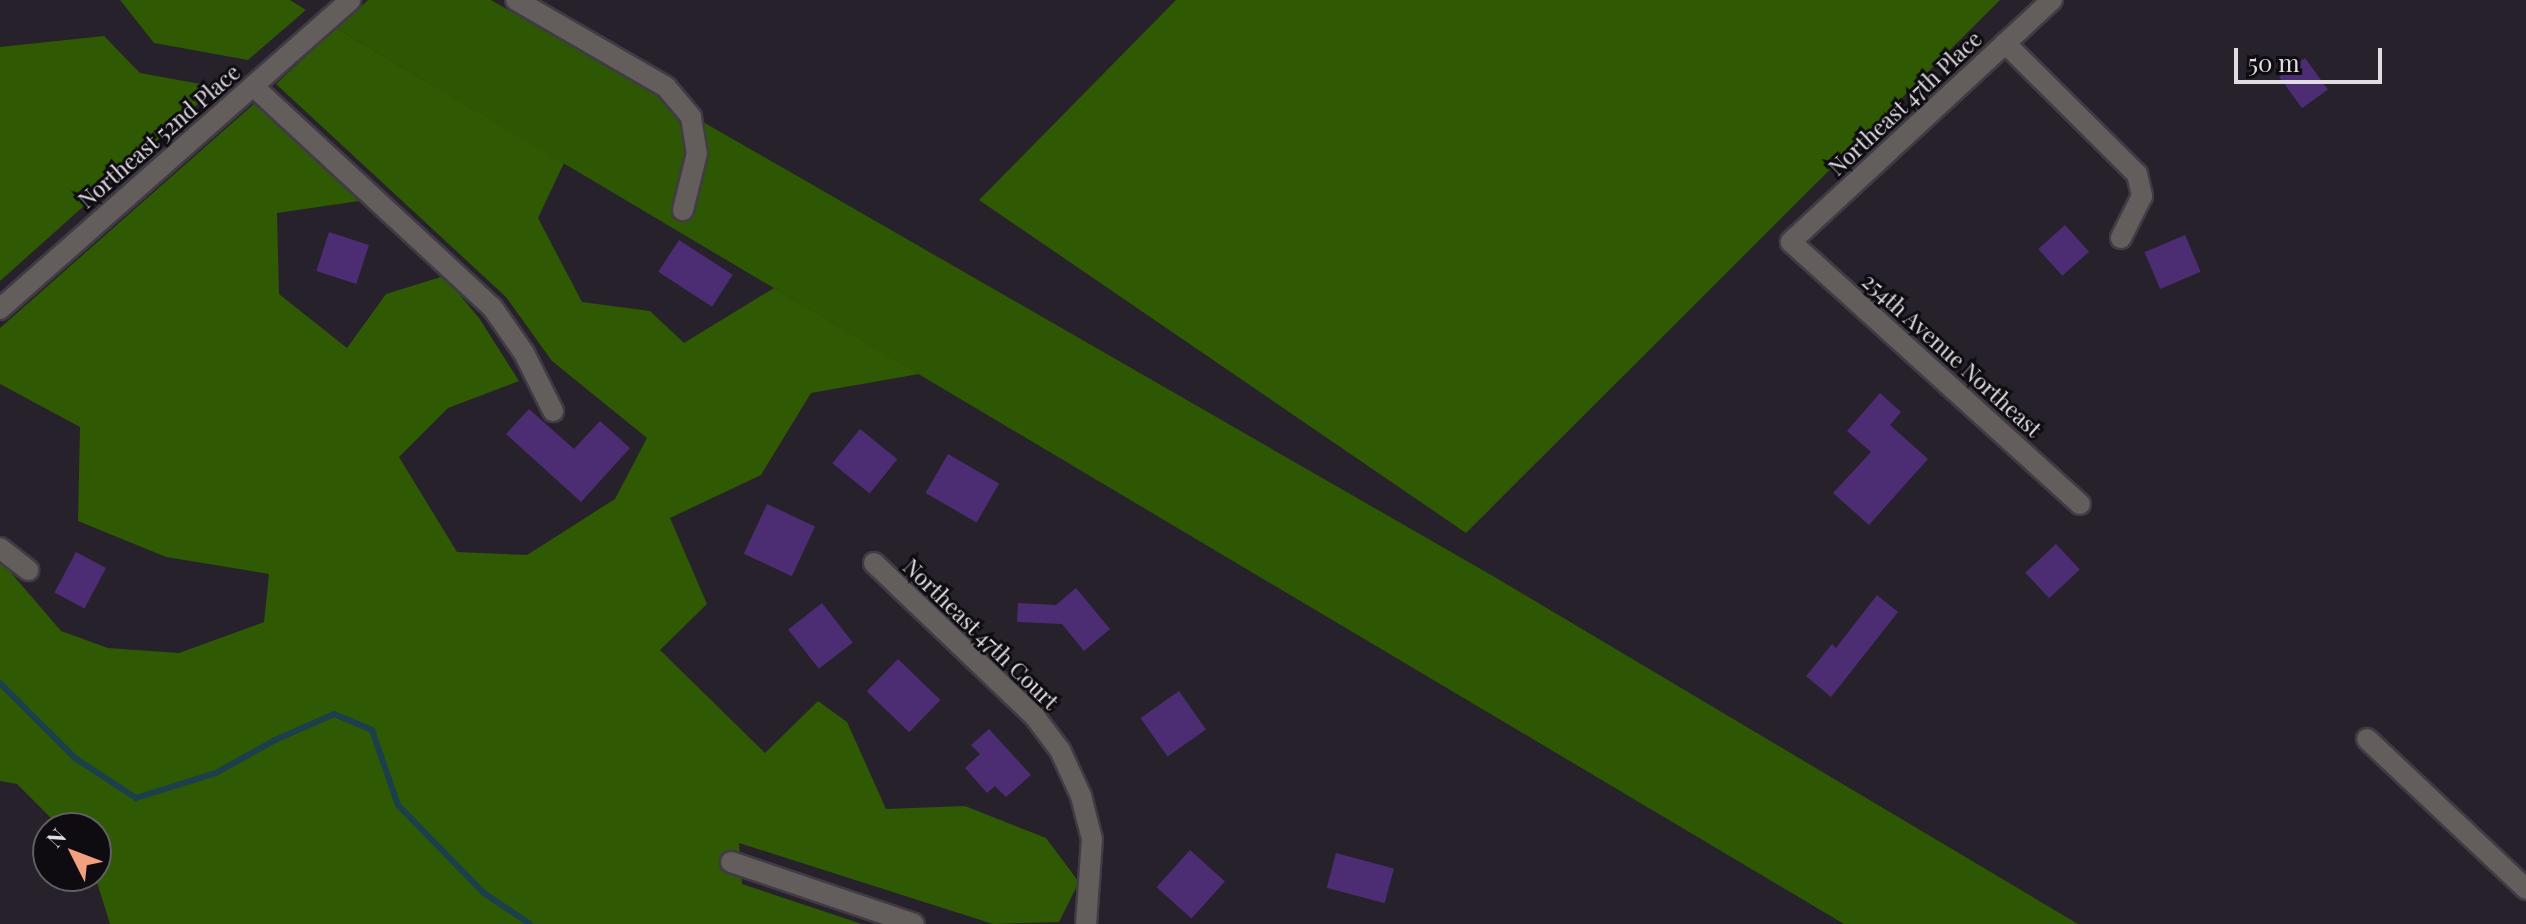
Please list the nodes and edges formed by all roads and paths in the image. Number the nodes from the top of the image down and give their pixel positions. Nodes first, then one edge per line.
1 (350, 0) edge
2 (516, 0) edge
3 (2052, 0) edge
4 (2005, 43) junction
5 (253, 86) junction
6 (683, 210) dead end
7 (2121, 238) dead end
8 (1791, 242) joint
9 (0, 309) edge
10 (553, 411) dead end
11 (2080, 504) dead end
12 (0, 548) edge
13 (874, 563) dead end
14 (28, 570) dead end
15 (2367, 739) dead end
16 (731, 862) dead end
17 (2526, 889) edge
18 (914, 924) edge
19 (1086, 924) edge

1 - 5 street, Northeast 52nd Place
2 - 6 street
3 - 4 street, Northeast 47th Place
4 - 7 street
4 - 8 street, Northeast 47th Place
5 - 9 street, Northeast 52nd Place
5 - 10 street
8 - 11 street, 254th Avenue Northeast
12 - 14 street
13 - 19 street, Northeast 47th Court
15 - 17 street
16 - 18 street

